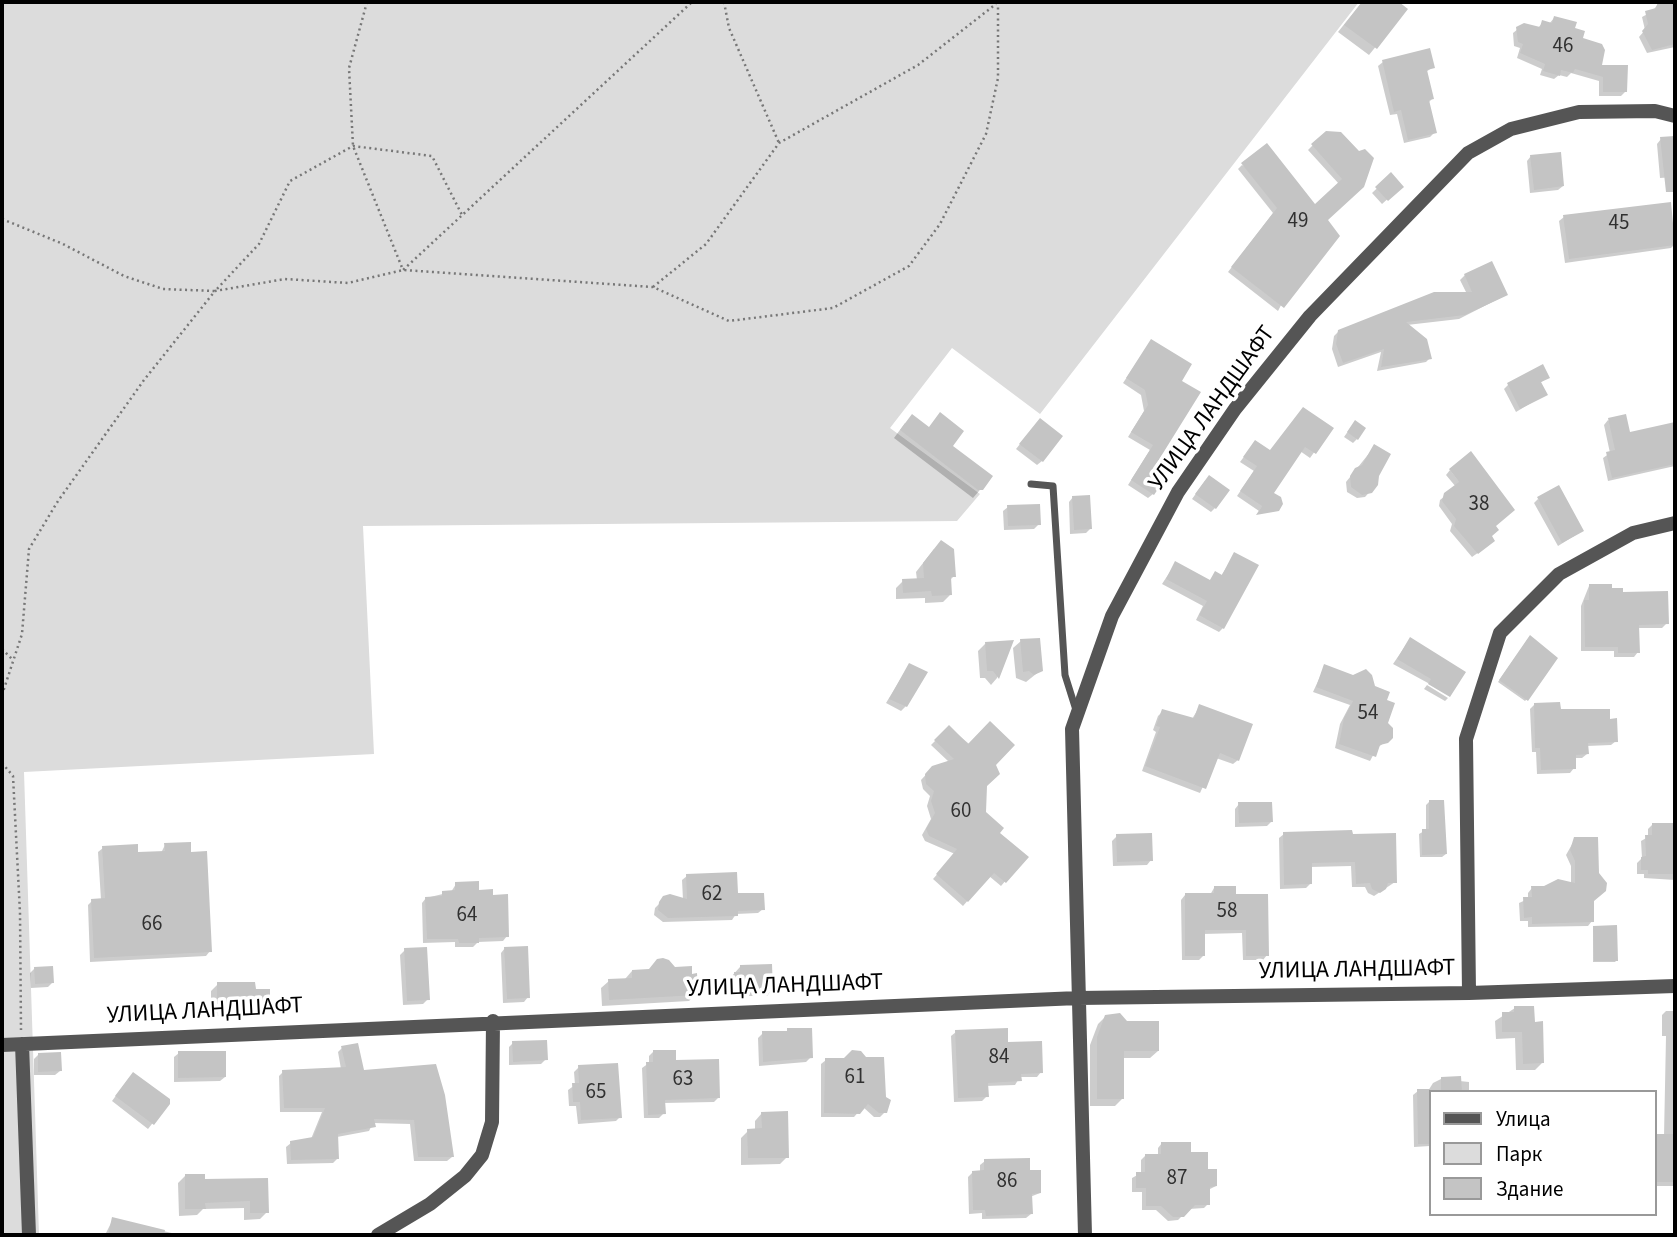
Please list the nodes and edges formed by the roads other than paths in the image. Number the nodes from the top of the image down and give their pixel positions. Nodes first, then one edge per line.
1 (1675, 116) edge
2 (1031, 484) dead end
3 (1675, 523) edge
4 (1076, 711) junction
5 (1675, 986) edge
6 (1469, 993) junction
7 (1078, 998) junction
8 (493, 1021) junction
9 (22, 1044) junction
10 (2, 1045) edge
11 (29, 1235) edge
12 (378, 1235) edge
13 (1085, 1235) edge

1 - 4 street, УЛИЦА ЛАНДШАФТ
2 - 4 lane
3 - 6 street, УЛИЦА ЛАНДШАФТ
4 - 7 street, УЛИЦА ЛАНДШАФТ
5 - 6 street, УЛИЦА ЛАНДШАФТ
6 - 7 street, УЛИЦА ЛАНДШАФТ
7 - 8 street, УЛИЦА ЛАНДШАФТ
7 - 13 street, УЛИЦА ЛАНДШАФТ
8 - 9 street, УЛИЦА ЛАНДШАФТ
8 - 12 street
9 - 10 street, УЛИЦА ЛАНДШАФТ
9 - 11 street

